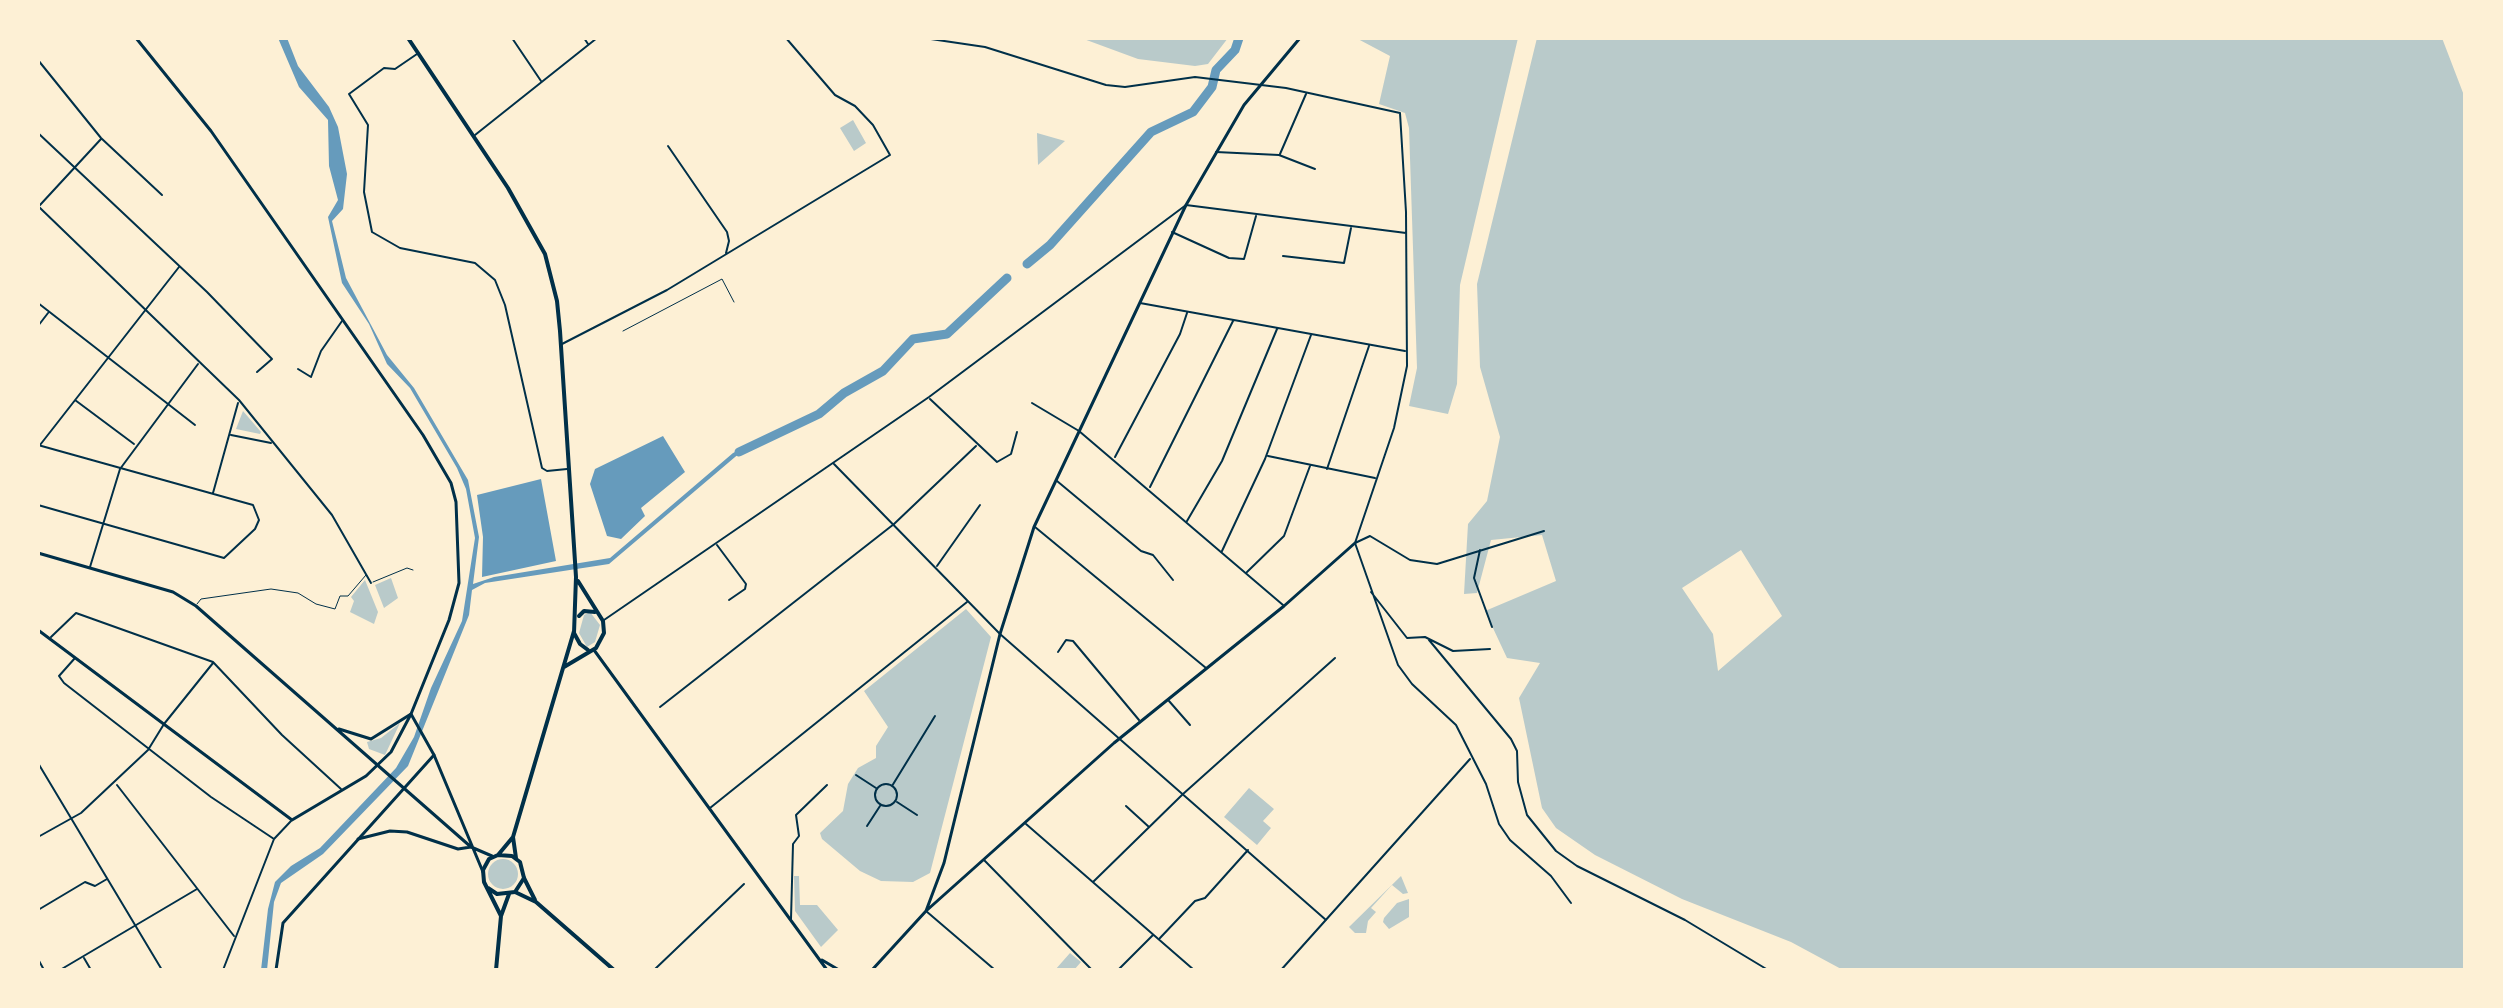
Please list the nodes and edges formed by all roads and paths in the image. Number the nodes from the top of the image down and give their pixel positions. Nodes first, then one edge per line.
1 (136, 38) edge
2 (408, 38) edge
3 (512, 38) edge
4 (584, 38) edge
5 (597, 38) edge
6 (786, 38) edge
7 (924, 38) edge
8 (1300, 38) edge
9 (588, 45) junction
10 (418, 53) junction
11 (38, 60) edge
12 (542, 82) junction
13 (1262, 85) junction
14 (1307, 92) junction
15 (38, 133) edge
16 (474, 136) junction
17 (101, 138) junction
18 (668, 146) dead end
19 (1215, 152) junction
20 (1279, 155) junction
21 (73, 167) junction
22 (1315, 169) dead end
23 (162, 195) dead end
24 (1186, 205) junction
25 (38, 207) edge
26 (1256, 215) junction
27 (1351, 227) junction
28 (1172, 232) junction
29 (1406, 233) junction
30 (726, 254) junction
31 (1283, 256) dead end
32 (179, 266) junction
33 (734, 302) dead end
34 (38, 303) edge
35 (1138, 303) junction
36 (144, 308) junction
37 (1187, 311) junction
38 (49, 312) junction
39 (343, 320) junction
40 (1234, 320) junction
41 (38, 326) edge
42 (1278, 328) junction
43 (623, 331) dead end
44 (1312, 334) junction
45 (1369, 344) junction
46 (561, 345) junction
47 (1407, 351) junction
48 (107, 356) junction
49 (200, 362) junction
50 (298, 369) dead end
51 (257, 372) dead end
52 (929, 397) junction
53 (74, 399) junction
54 (239, 400) junction
55 (1032, 403) dead end
56 (168, 404) junction
57 (195, 425) dead end
58 (1079, 431) junction
59 (1017, 432) dead end
60 (229, 434) junction
61 (274, 443) junction
62 (39, 445) edge
63 (137, 445) junction
64 (976, 446) junction
65 (1267, 456) junction
66 (1113, 459) junction
67 (833, 463) junction
68 (1310, 466) junction
69 (120, 469) junction
70 (569, 469) junction
71 (1327, 469) junction
72 (1377, 479) junction
73 (1056, 480) junction
74 (1149, 489) junction
75 (213, 494) junction
76 (38, 505) edge
77 (980, 505) dead end
78 (1187, 521) junction
79 (104, 524) junction
80 (894, 524) junction
81 (1034, 527) junction
82 (1544, 531) dead end
83 (1355, 543) junction
84 (716, 544) junction
85 (1480, 549) junction
86 (1222, 551) junction
87 (38, 553) edge
88 (936, 567) junction
89 (90, 568) junction
90 (413, 570) dead end
91 (1247, 572) junction
92 (366, 575) junction
93 (576, 577) junction
94 (1173, 580) dead end
95 (371, 583) joint
96 (1370, 591) junction
97 (729, 600) dead end
98 (968, 601) junction
99 (196, 606) junction
100 (1284, 606) junction
101 (600, 614) junction
102 (577, 618) junction
103 (603, 621) junction
104 (1492, 627) dead end
105 (38, 630) edge
106 (574, 631) junction
107 (1000, 634) junction
108 (49, 639) junction
109 (1429, 640) junction
110 (1490, 649) dead end
111 (591, 650) junction
112 (1058, 652) dead end
113 (75, 658) junction
114 (1335, 658) dead end
115 (213, 662) junction
116 (562, 668) junction
117 (1206, 668) junction
118 (1168, 700) junction
119 (660, 707) dead end
120 (411, 714) junction
121 (935, 716) dead end
122 (1139, 721) junction
123 (164, 724) junction
124 (1190, 725) dead end
125 (335, 728) junction
126 (1120, 738) junction
127 (148, 750) junction
128 (434, 755) junction
129 (1471, 758) junction
130 (38, 763) edge
131 (856, 775) dead end
132 (116, 783) junction
133 (827, 785) dead end
134 (892, 786) junction
135 (877, 789) junction
136 (342, 790) junction
137 (1183, 794) junction
138 (896, 801) junction
139 (881, 805) junction
140 (1126, 806) dead end
141 (709, 809) junction
142 (917, 815) dead end
143 (72, 818) junction
144 (292, 820) junction
145 (1024, 823) junction
146 (867, 826) dead end
147 (1150, 828) junction
148 (38, 837) edge
149 (513, 837) junction
150 (274, 839) junction
151 (358, 839) junction
152 (471, 847) junction
153 (1248, 850) junction
154 (496, 856) junction
155 (516, 858) junction
156 (983, 860) junction
157 (483, 872) junction
158 (524, 878) junction
159 (109, 879) junction
160 (1093, 882) junction
161 (744, 884) dead end
162 (198, 888) junction
163 (488, 888) junction
164 (512, 893) junction
165 (536, 902) junction
166 (1571, 903) dead end
167 (38, 910) edge
168 (926, 911) junction
169 (501, 916) junction
170 (791, 920) junction
171 (1326, 920) junction
172 (138, 925) junction
173 (1154, 935) junction
174 (234, 936) junction
175 (1159, 939) junction
176 (818, 956) junction
177 (83, 957) junction
178 (38, 959) edge
179 (44, 970) edge
180 (60, 970) edge
181 (91, 970) edge
182 (162, 970) edge
183 (223, 970) edge
184 (276, 970) edge
185 (496, 970) edge
186 (614, 970) edge
187 (654, 970) edge
188 (825, 970) edge
189 (839, 970) edge
190 (870, 970) edge
191 (995, 970) edge
192 (1092, 970) edge
193 (1118, 970) edge
194 (1194, 970) edge
195 (1281, 970) edge
196 (1768, 970) edge

1 - 39 street
2 - 10 main road
3 - 12 street
4 - 9 street
5 - 9 street
6 - 30 street
7 - 13 street
8 - 13 street
9 - 12 street
10 - 16 main road
10 - 70 street
11 - 17 street
12 - 16 street
13 - 14 street
13 - 19 street
14 - 20 street
14 - 29 street
15 - 21 street
16 - 46 main road
17 - 21 street
17 - 23 street
18 - 30 street
19 - 20 street
19 - 24 street
20 - 22 street
21 - 25 street
21 - 32 street
24 - 26 street
24 - 28 street
24 - 52 street
25 - 36 street
26 - 27 street
26 - 28 street
27 - 29 street
27 - 31 street
28 - 35 street
29 - 47 street
30 - 46 street
32 - 36 street
32 - 51 street
33 - 43 lane
34 - 38 street
35 - 37 street
35 - 58 street
36 - 48 street
36 - 49 street
37 - 40 street
37 - 66 street
38 - 41 street
38 - 48 street
39 - 50 street
39 - 120 street
40 - 42 street
40 - 74 street
42 - 44 street
42 - 78 street
44 - 45 street
44 - 65 street
45 - 47 street
45 - 71 street
46 - 70 main road
47 - 72 street
48 - 53 street
48 - 56 street
49 - 54 street
49 - 56 street
52 - 64 street
52 - 67 street
53 - 62 street
53 - 63 street
54 - 60 street
54 - 61 street
55 - 58 street
56 - 57 street
56 - 63 street
58 - 66 street
58 - 73 street
59 - 64 street
60 - 61 street
60 - 75 street
61 - 92 street
62 - 69 street
63 - 69 street
64 - 80 street
65 - 68 street
65 - 86 street
66 - 74 street
67 - 80 street
67 - 84 street
68 - 71 street
68 - 91 street
69 - 75 street
69 - 79 street
70 - 93 main road
71 - 72 street
72 - 83 street
73 - 81 street
73 - 94 street
74 - 78 street
75 - 79 street
76 - 79 street
77 - 88 street
78 - 86 street
79 - 89 street
80 - 88 street
80 - 119 street
81 - 107 street
81 - 117 street
82 - 85 street
83 - 85 street
83 - 96 street
83 - 100 street
84 - 97 street
84 - 103 street
85 - 104 street
86 - 91 street
87 - 89 street
88 - 98 street
89 - 99 street
90 - 95 lane
91 - 100 street
92 - 95 street
92 - 99 lane
93 - 101 main road
93 - 102 main road
96 - 109 street
96 - 129 street
98 - 107 street
98 - 141 street
99 - 125 street
100 - 117 street
101 - 102 main road
101 - 103 main road
102 - 106 main road
103 - 111 main road
105 - 108 street
106 - 111 main road
106 - 116 main road
107 - 126 street
107 - 168 street
108 - 113 street
108 - 115 street
109 - 110 street
109 - 196 street
111 - 116 main road
111 - 141 street
112 - 122 street
113 - 123 street
113 - 127 street
114 - 137 street
115 - 123 street
115 - 136 street
116 - 149 main road
117 - 118 street
118 - 122 street
118 - 124 street
120 - 125 street
120 - 128 street
120 - 136 street
121 - 134 street
122 - 126 street
123 - 127 street
123 - 144 street
125 - 152 street
126 - 137 street
126 - 145 street
127 - 132 street
127 - 150 street
128 - 151 street
128 - 152 street
129 - 166 street
129 - 171 street
130 - 143 street
131 - 135 street
132 - 143 street
132 - 162 street
133 - 170 street
134 - 135 street
134 - 138 street
135 - 139 street
136 - 144 street
137 - 147 street
137 - 153 street
138 - 139 street
138 - 142 street
139 - 146 street
140 - 147 street
141 - 170 street
143 - 148 street
143 - 159 street
144 - 150 street
145 - 156 street
145 - 160 street
147 - 160 street
149 - 154 main road
149 - 155 main road
150 - 174 street
151 - 152 street
151 - 184 street
152 - 154 street
152 - 157 street
153 - 171 street
153 - 175 street
154 - 155 main road
154 - 157 main road
155 - 158 main road
156 - 168 street
156 - 192 street
157 - 163 main road
158 - 164 main road
158 - 165 main road
159 - 167 street
159 - 172 street
160 - 173 street
161 - 187 street
162 - 172 street
162 - 174 street
163 - 164 main road
163 - 169 main road
164 - 165 main road
164 - 169 main road
165 - 186 main road
168 - 190 street
168 - 191 street
169 - 185 main road
170 - 176 street
171 - 195 street
172 - 177 street
172 - 182 street
173 - 175 street
173 - 193 street
174 - 183 street
175 - 194 street
176 - 188 street
176 - 189 street
177 - 180 street
177 - 181 street
178 - 179 street

